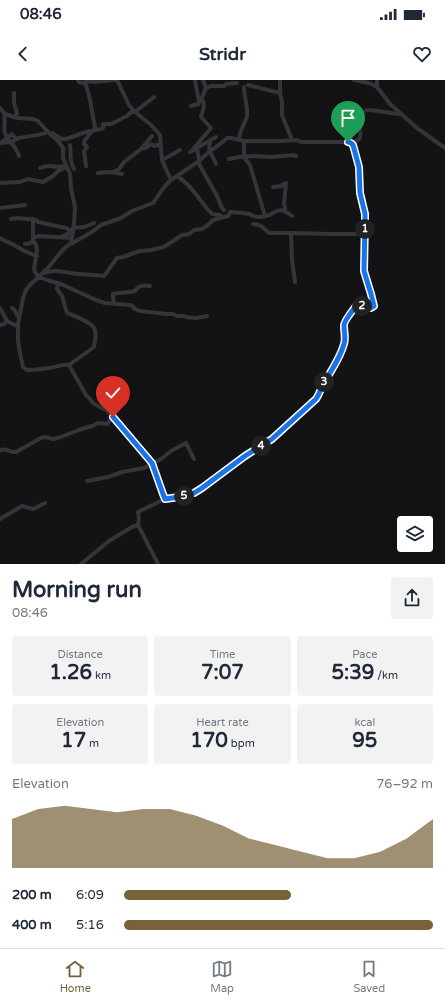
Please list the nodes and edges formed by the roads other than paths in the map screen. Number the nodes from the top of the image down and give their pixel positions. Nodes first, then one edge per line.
1 (78, 80) edge
2 (116, 80) edge
3 (195, 80) edge
4 (203, 80) edge
5 (280, 80) edge
6 (354, 80) edge
7 (376, 80) edge
8 (94, 81) edge
9 (85, 83) junction
10 (237, 83) dead end
11 (369, 83) junction
12 (377, 87) junction
13 (206, 88) junction
14 (14, 93) dead end
15 (280, 93) junction
16 (154, 98) dead end
17 (200, 100) junction
18 (192, 106) dead end
19 (0, 108) edge
20 (135, 112) junction
21 (401, 114) junction
22 (6, 115) junction
23 (15, 117) junction
24 (93, 130) junction
25 (48, 133) junction
26 (152, 136) dead end
27 (8, 137) junction
28 (216, 137) dead end
29 (16, 139) junction
30 (239, 140) junction
31 (292, 140) junction
32 (210, 141) junction
33 (244, 141) junction
34 (12, 142) junction
35 (1, 143) edge
36 (352, 144) junction
37 (70, 145) dead end
38 (161, 147) junction
39 (142, 148) junction
40 (445, 148) edge
41 (64, 150) junction
42 (180, 150) dead end
43 (196, 150) junction
44 (210, 151) junction
45 (190, 152) dead end
46 (71, 153) junction
47 (19, 156) dead end
48 (296, 156) dead end
49 (244, 157) junction
50 (162, 160) junction
51 (229, 160) dead end
52 (198, 161) junction
53 (216, 164) dead end
54 (66, 165) junction
55 (86, 166) dead end
56 (40, 168) dead end
57 (74, 169) dead end
58 (113, 172) junction
59 (98, 173) dead end
60 (122, 174) dead end
61 (177, 176) junction
62 (171, 180) junction
63 (0, 183) edge
64 (273, 187) dead end
65 (25, 205) dead end
66 (0, 208) edge
67 (224, 210) dead end
68 (285, 211) junction
69 (265, 216) junction
70 (292, 216) dead end
71 (224, 217) junction
72 (11, 219) dead end
73 (33, 219) junction
74 (94, 223) dead end
75 (253, 224) dead end
76 (73, 230) junction
77 (291, 233) junction
78 (365, 234) junction
79 (61, 237) junction
80 (0, 238) edge
81 (72, 238) junction
82 (33, 239) junction
83 (25, 244) dead end
84 (71, 244) junction
85 (37, 256) junction
86 (43, 273) junction
87 (39, 277) junction
88 (295, 282) dead end
89 (58, 283) junction
90 (150, 286) dead end
91 (114, 304) junction
92 (0, 308) edge
93 (12, 308) dead end
94 (207, 316) dead end
95 (19, 317) junction
96 (7, 321) junction
97 (0, 325) edge
98 (18, 328) junction
99 (69, 364) junction
100 (113, 417) junction
101 (0, 450) edge
102 (194, 459) dead end
103 (152, 463) junction
104 (87, 481) dead end
105 (165, 499) junction
106 (45, 503) dead end
107 (0, 519) edge
108 (138, 525) junction
109 (81, 564) edge
110 (158, 564) edge

1 - 9 street
2 - 8 street
2 - 20 street
3 - 17 street
4 - 13 street
5 - 15 street
6 - 11 street
7 - 11 street
7 - 12 street
8 - 9 street
9 - 24 street
10 - 13 street
11 - 12 street
12 - 21 street
13 - 17 street
14 - 23 street
15 - 30 street
15 - 31 street
16 - 20 street
17 - 18 street
17 - 43 street
19 - 22 street
20 - 24 street
20 - 38 street
21 - 36 street
21 - 40 street
22 - 23 street
22 - 27 street
23 - 25 street
24 - 25 street
24 - 55 street
25 - 29 street
25 - 41 street
26 - 39 street
27 - 29 street
27 - 34 street
27 - 35 street
28 - 32 street
29 - 34 street
30 - 33 street
30 - 44 street
31 - 33 street
31 - 36 street
32 - 43 street
32 - 44 street
33 - 49 street
34 - 35 street
34 - 47 street
36 - 78 street
37 - 46 street
38 - 39 street
38 - 50 street
39 - 58 street
41 - 46 street
41 - 54 street
42 - 50 street
43 - 45 street
43 - 52 street
44 - 52 street
44 - 53 street
46 - 57 street
48 - 49 street
49 - 51 street
49 - 69 street
50 - 62 street
52 - 61 street
52 - 67 street
54 - 56 street
54 - 63 street
54 - 76 street
58 - 59 street
58 - 60 street
61 - 62 street
61 - 71 street
62 - 84 street
64 - 68 street
65 - 66 street
68 - 69 street
68 - 70 street
69 - 71 street
71 - 86 street
72 - 73 street
73 - 76 street
73 - 82 street
74 - 76 street
75 - 77 street
76 - 79 street
76 - 81 street
77 - 78 street
77 - 88 street
78 - 105 street
79 - 81 street
79 - 82 street
80 - 85 street
81 - 84 street
82 - 83 street
82 - 85 street
84 - 86 street
85 - 87 street
86 - 87 street
87 - 89 street
87 - 95 street
89 - 91 street
89 - 99 street
90 - 91 street
91 - 94 street
92 - 96 street
93 - 95 street
95 - 98 street
96 - 97 street
96 - 98 street
98 - 99 street
99 - 100 street
100 - 101 street
100 - 103 street
102 - 103 street
103 - 104 street
103 - 105 street
105 - 108 street
106 - 107 street
108 - 109 street
108 - 110 street

